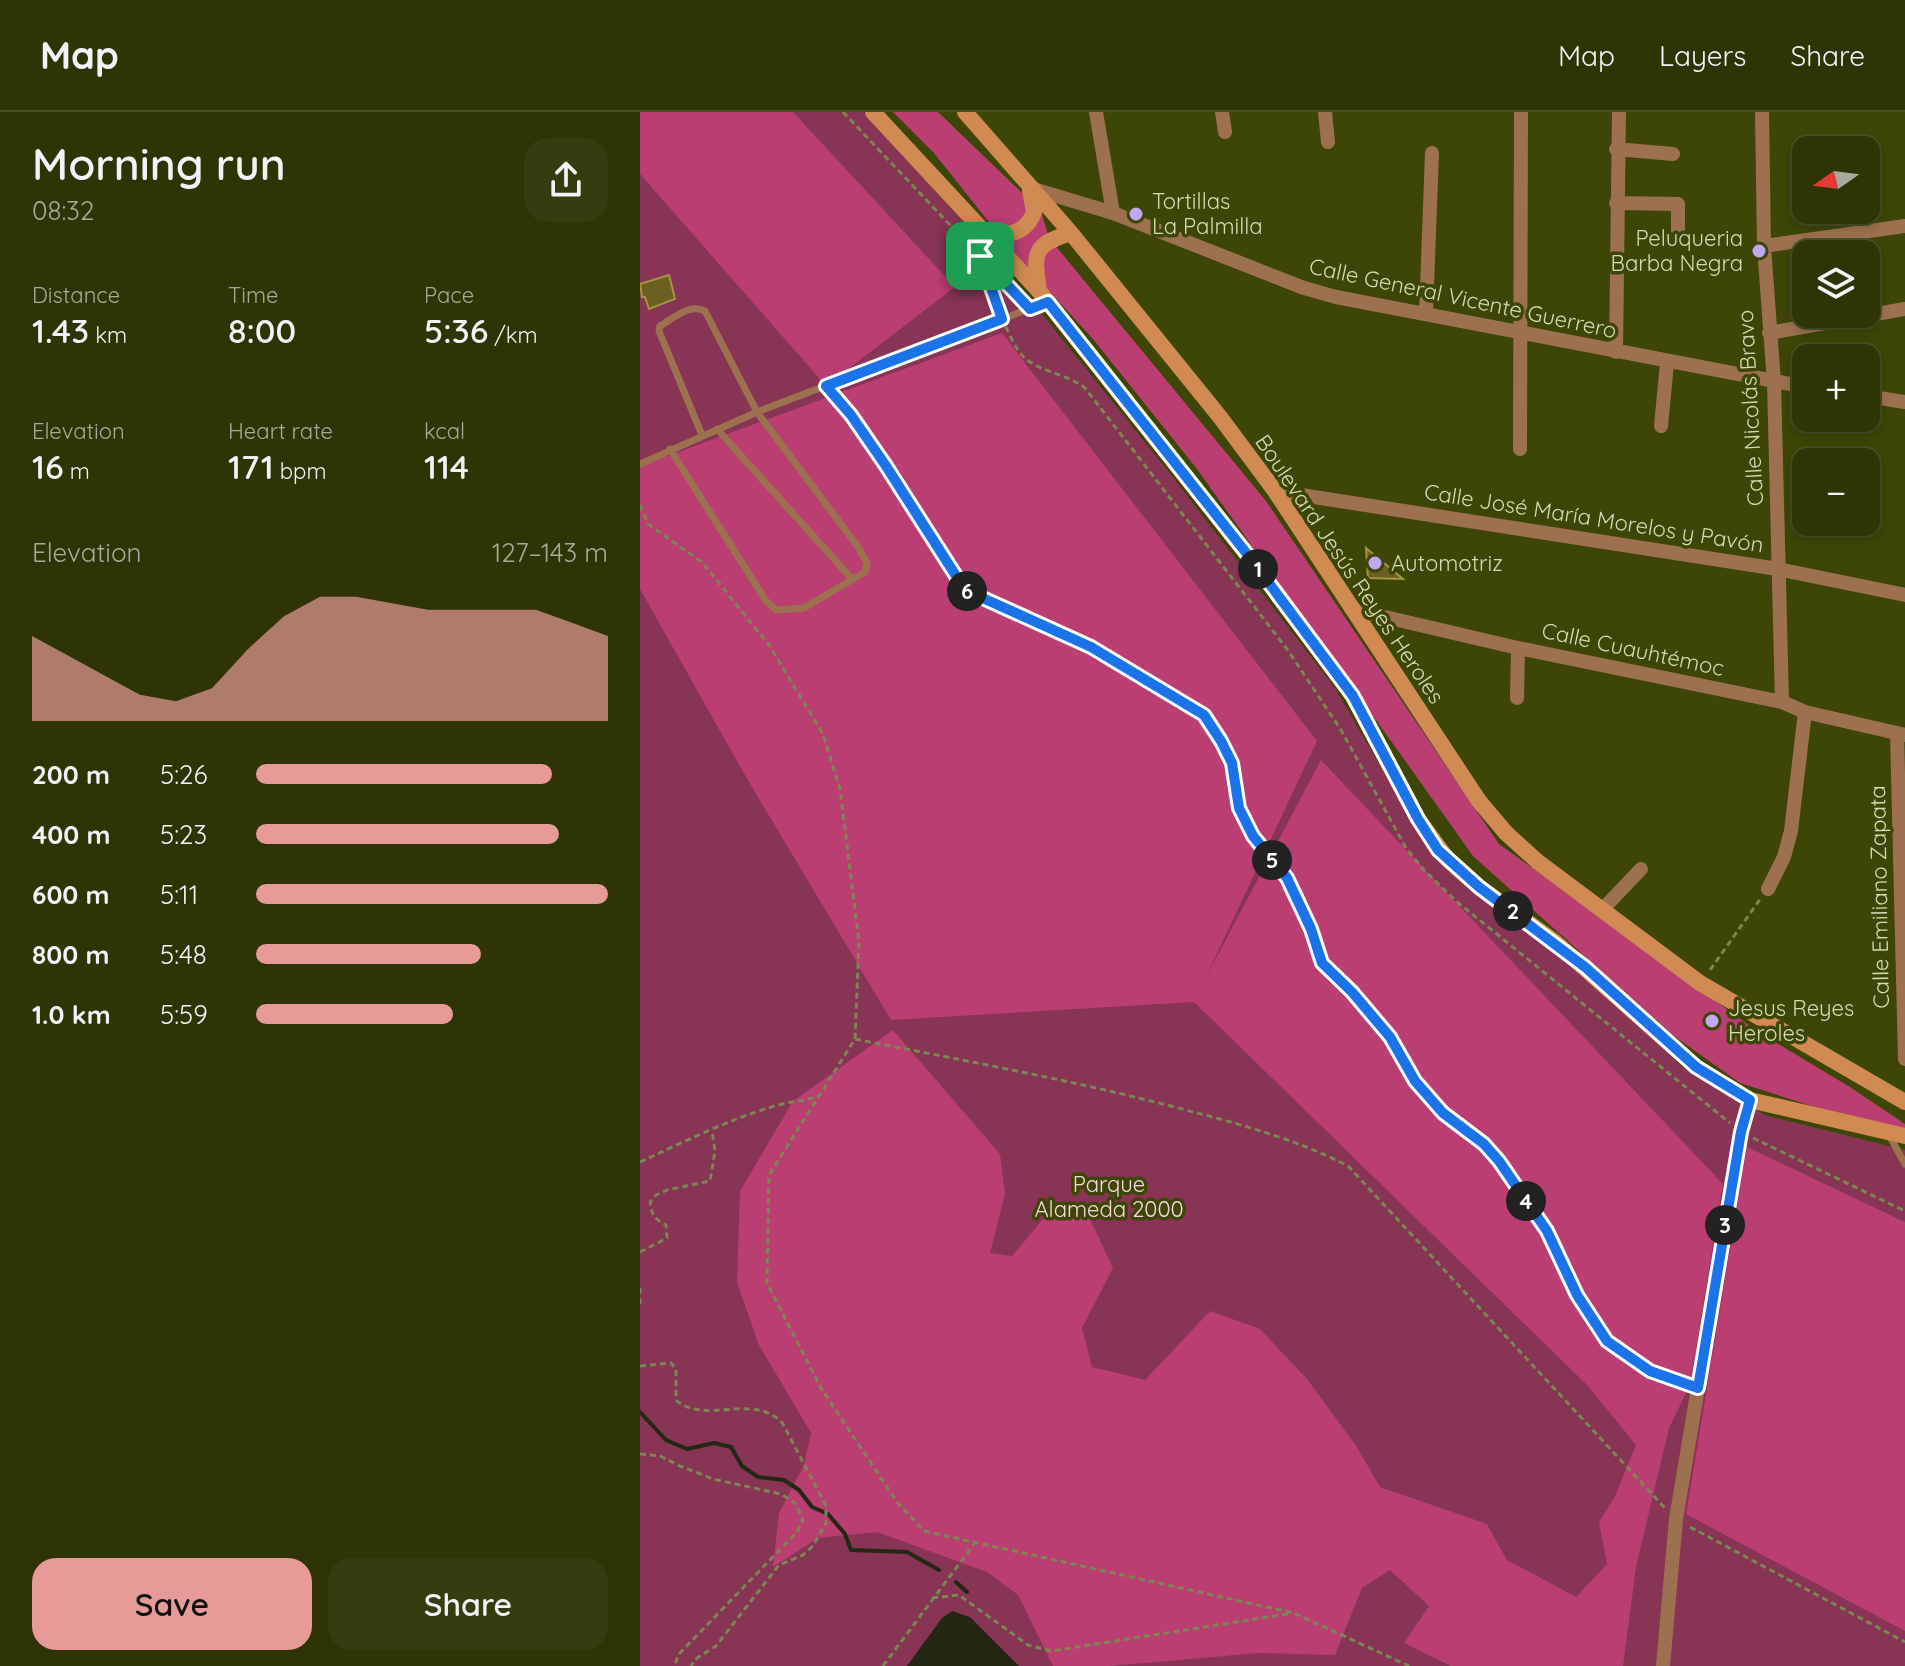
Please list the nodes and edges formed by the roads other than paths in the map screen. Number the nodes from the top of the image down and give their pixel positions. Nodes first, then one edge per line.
1 (873, 112) edge
2 (965, 112) edge
3 (1096, 112) edge
4 (1222, 112) edge
5 (1325, 112) edge
6 (1521, 112) edge
7 (1619, 112) edge
8 (1762, 112) edge
9 (1225, 132) dead end
10 (1328, 142) dead end
11 (1616, 149) junction
12 (1432, 153) dead end
13 (1673, 154) dead end
14 (1030, 188) junction
15 (1616, 203) junction
16 (1113, 213) junction
17 (1905, 226) edge
18 (1071, 233) junction
19 (989, 235) junction
20 (1678, 235) dead end
21 (1764, 246) junction
22 (1043, 297) junction
23 (1905, 309) edge
24 (1426, 314) junction
25 (1769, 333) junction
26 (1519, 334) junction
27 (1616, 352) junction
28 (1667, 363) junction
29 (1774, 382) junction
30 (1792, 385) edge
31 (1880, 398) edge
32 (1905, 402) edge
33 (757, 412) junction
34 (1661, 426) dead end
35 (717, 429) junction
36 (702, 435) junction
37 (670, 449) junction
38 (1520, 449) dead end
39 (640, 464) edge
40 (1275, 491) junction
41 (1778, 569) junction
42 (853, 580) junction
43 (1905, 595) edge
44 (1351, 609) junction
45 (1518, 648) junction
46 (1517, 698) dead end
47 (1782, 702) junction
48 (1805, 712) junction
49 (1901, 734) edge
50 (1641, 869) dead end
51 (1768, 889) road end
52 (1601, 911) junction
53 (1904, 966) edge
54 (1905, 1059) edge
55 (1750, 1100) junction
56 (1905, 1102) edge
57 (1887, 1132) junction
58 (1905, 1136) edge
59 (1905, 1164) edge
60 (1663, 1666) edge

1 - 19 main road
2 - 14 main road, Boulevard Jesús Reyes Heroles
3 - 16 street
4 - 9 street
5 - 10 street
6 - 26 street
7 - 11 street
8 - 21 street, Calle Nicolás Bravo
11 - 13 street
11 - 15 street
12 - 24 street
14 - 16 street, Calle General Vicente Guerrero
14 - 18 main road, Boulevard Jesús Reyes Heroles
14 - 19 main road
15 - 20 street
15 - 27 street
16 - 24 street, Calle General Vicente Guerrero
17 - 21 street
18 - 22 main road
18 - 40 main road, Boulevard Jesús Reyes Heroles
19 - 22 main road
21 - 25 street, Calle Nicolás Bravo
22 - 33 lane
22 - 55 main road
23 - 25 street
24 - 26 street, Calle General Vicente Guerrero
25 - 29 street, Calle Nicolás Bravo
26 - 27 street, Calle General Vicente Guerrero
26 - 38 street
27 - 28 street, Calle General Vicente Guerrero
28 - 29 street, Calle General Vicente Guerrero
28 - 34 street
29 - 30 street, Calle General Vicente Guerrero
29 - 41 street, Calle Nicolás Bravo
31 - 32 street
33 - 35 lane
33 - 36 lane
33 - 42 lane
35 - 36 lane
35 - 42 lane
36 - 37 lane
37 - 39 lane
37 - 42 lane
40 - 41 street, Calle José María Morelos y Pavón
40 - 44 main road, Boulevard Jesús Reyes Heroles
41 - 43 street, Calle José María Morelos y Pavón
41 - 47 street, Calle Nicolás Bravo
44 - 45 street, Calle Cuauhtémoc
44 - 52 main road, Boulevard Jesús Reyes Heroles
45 - 46 street
45 - 47 street, Calle Cuauhtémoc
47 - 48 street, Calle Cuauhtémoc
48 - 49 street, Calle Cuauhtémoc
48 - 51 street
49 - 53 street, Calle Emiliano Zapata
50 - 52 street
52 - 56 main road, Boulevard Jesús Reyes Heroles
53 - 54 street, Calle Emiliano Zapata
55 - 57 main road
55 - 60 street
57 - 58 main road
57 - 59 lane

